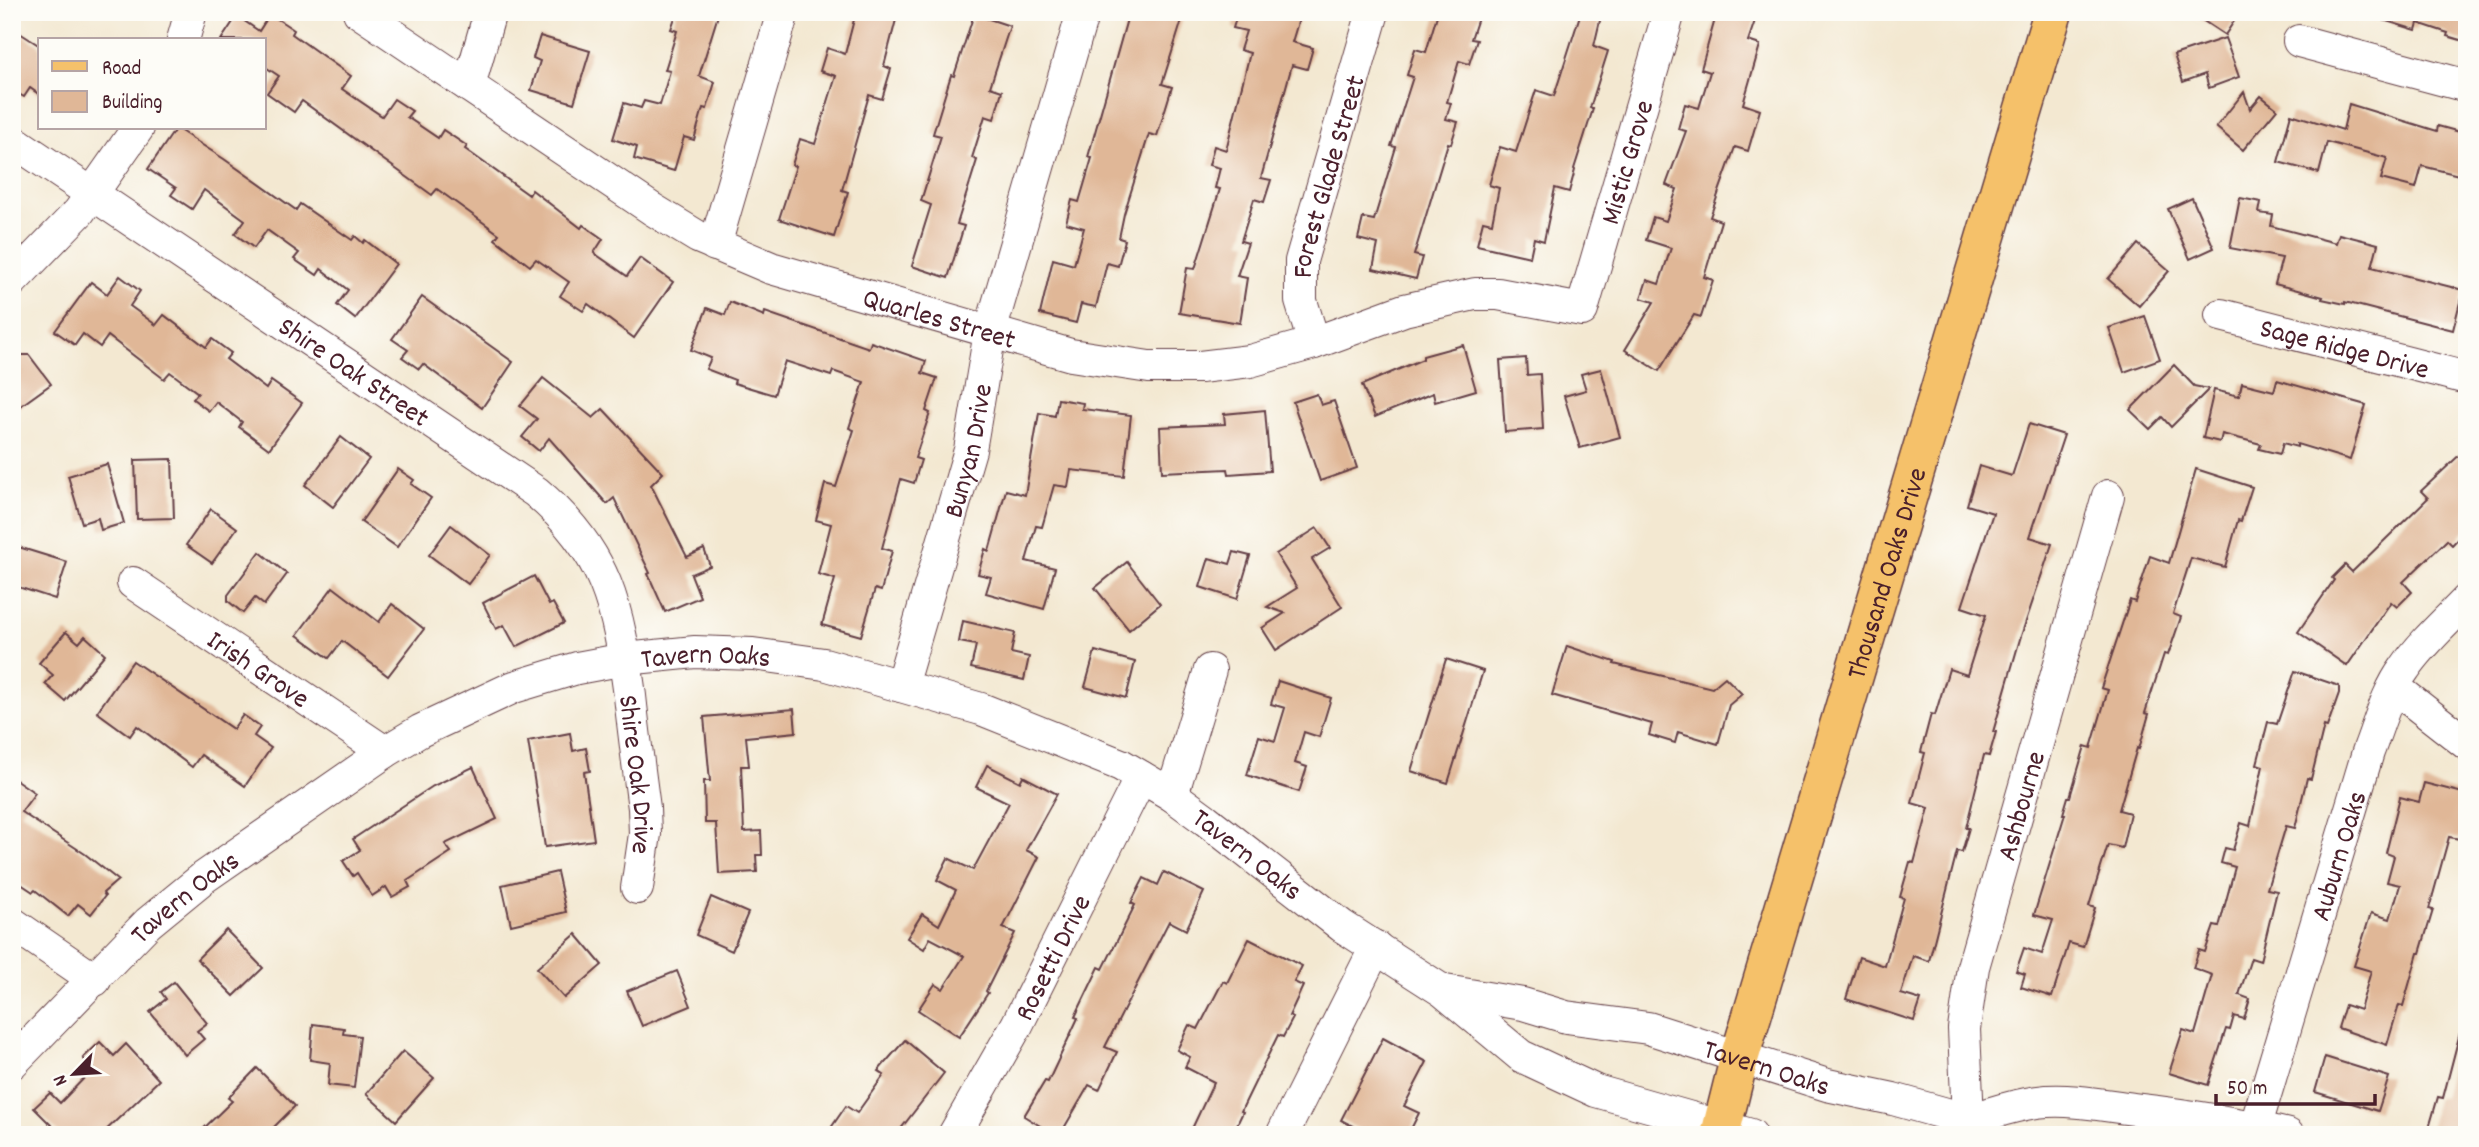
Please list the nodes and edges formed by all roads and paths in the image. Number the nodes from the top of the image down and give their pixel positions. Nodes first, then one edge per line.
1 (191, 12) edge
2 (359, 12) edge
3 (490, 12) edge
4 (783, 12) edge
5 (1083, 12) edge
6 (1373, 12) edge
7 (1669, 12) edge
8 (2053, 12) edge
9 (184, 38) edge
10 (2299, 41) dead end
11 (469, 86) junction
12 (2467, 86) edge
13 (137, 130) edge
14 (12, 140) edge
15 (92, 194) junction
16 (715, 245) junction
17 (12, 281) edge
18 (1582, 310) joint
19 (2221, 315) dead end
20 (990, 332) junction
21 (1314, 343) junction
22 (2463, 371) edge
23 (2108, 496) dead end
24 (133, 583) dead end
25 (2467, 600) edge
26 (625, 659) junction
27 (1210, 670) dead end
28 (901, 686) junction
29 (2394, 687) junction
30 (2467, 744) edge
31 (385, 752) junction
32 (1141, 777) junction
33 (1172, 795) junction
34 (637, 888) dead end
35 (12, 923) edge
36 (1376, 947) junction
37 (95, 980) junction
38 (1443, 991) junction
39 (1739, 1059) junction
40 (12, 1063) edge
41 (1956, 1127) edge
42 (2254, 1131) edge
43 (1731, 1132) edge
44 (954, 1135) edge
45 (1282, 1135) edge
46 (2288, 1135) edge

1 - 9 street
2 - 11 street, Quarles Street
3 - 11 street
4 - 16 street
5 - 20 street, Bunyan Drive
6 - 21 street, Forest Glade Street
7 - 18 street, Mistic Grove
8 - 39 main road, Thousand Oaks Drive
10 - 12 street
11 - 16 street, Quarles Street
13 - 15 street
14 - 15 street, Shire Oak Street
15 - 17 street
15 - 26 street, Shire Oak Street
16 - 20 street, Quarles Street
18 - 21 street, Quarles Street
19 - 22 street, Sage Ridge Drive
20 - 21 street, Quarles Street
20 - 28 street, Bunyan Drive
23 - 41 street, Ashbourne
24 - 31 street, Irish Grove
25 - 29 street, Auburn Oaks
26 - 28 street, Tavern Oaks
26 - 31 street, Tavern Oaks
26 - 34 street, Shire Oak Drive
27 - 33 street
28 - 32 street, Tavern Oaks
29 - 30 street
29 - 42 street, Auburn Oaks
31 - 37 street, Tavern Oaks
32 - 33 street, Tavern Oaks
32 - 44 street, Rosetti Drive
33 - 36 street, Tavern Oaks
35 - 37 street
36 - 38 street, Tavern Oaks
36 - 45 street
37 - 40 street, Tavern Oaks
38 - 39 street, Tavern Oaks
38 - 43 street, Tavern Oaks
39 - 41 street, Tavern Oaks
39 - 43 main road, Thousand Oaks Drive
41 - 42 street
42 - 46 street

